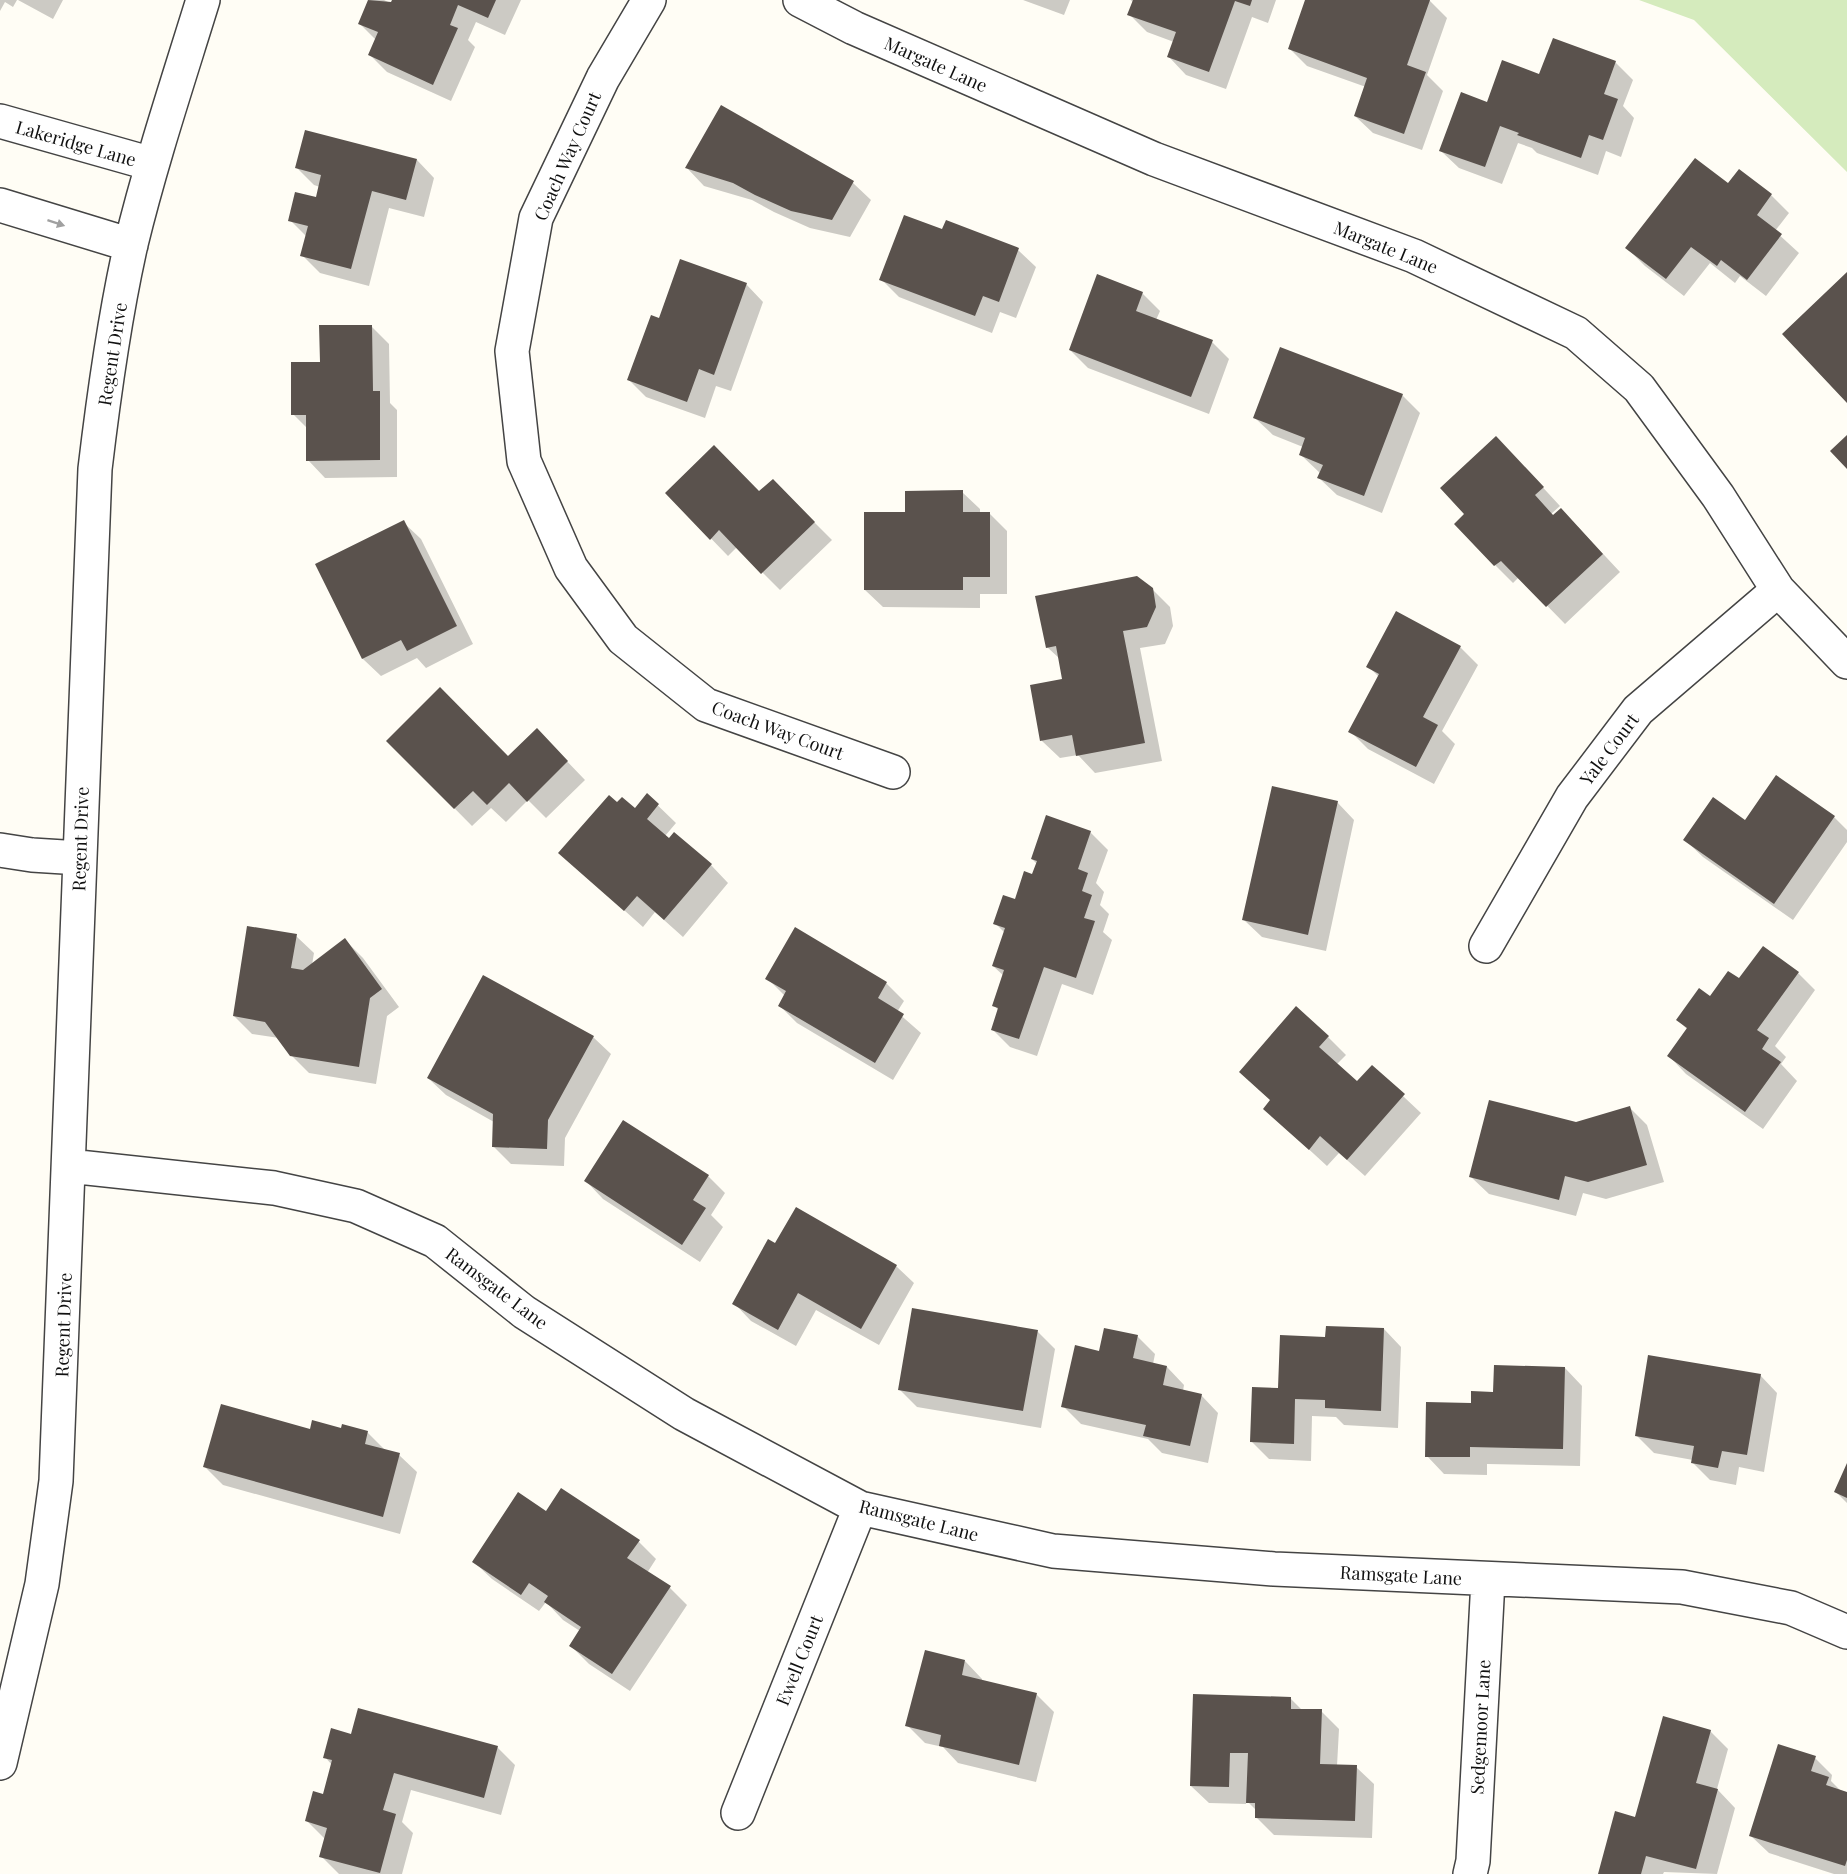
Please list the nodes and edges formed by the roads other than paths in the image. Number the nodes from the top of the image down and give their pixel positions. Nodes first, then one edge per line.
1 (203, 0) edge
2 (649, 0) edge
3 (800, 0) edge
4 (0, 121) edge
5 (152, 164) junction
6 (0, 205) edge
7 (131, 245) junction
8 (1778, 590) junction
9 (1847, 662) edge
10 (893, 772) dead end
11 (0, 850) edge
12 (80, 858) junction
13 (1486, 946) dead end
14 (69, 1166) junction
15 (860, 1508) junction
16 (1488, 1580) junction
17 (1847, 1632) edge
18 (8, 1698) edge
19 (0, 1763) edge
20 (738, 1813) dead end
21 (1470, 1874) edge

1 - 5 street, Regent Drive
2 - 10 street, Coach Way Court
3 - 8 street, Margate Lane
4 - 5 street, Lakeridge Lane
5 - 7 street, Regent Drive
6 -> 7 street
7 - 12 street, Regent Drive
8 - 9 street, Margate Lane
8 - 13 street, Yale Court
11 - 12 street
12 - 14 street, Regent Drive
14 - 15 street, Ramsgate Lane
14 - 18 street, Regent Drive
15 - 16 street, Ramsgate Lane
15 - 20 street, Ewell Court
16 - 17 street, Ramsgate Lane
16 - 21 street, Sedgemoor Lane
18 - 19 street, Regent Drive

